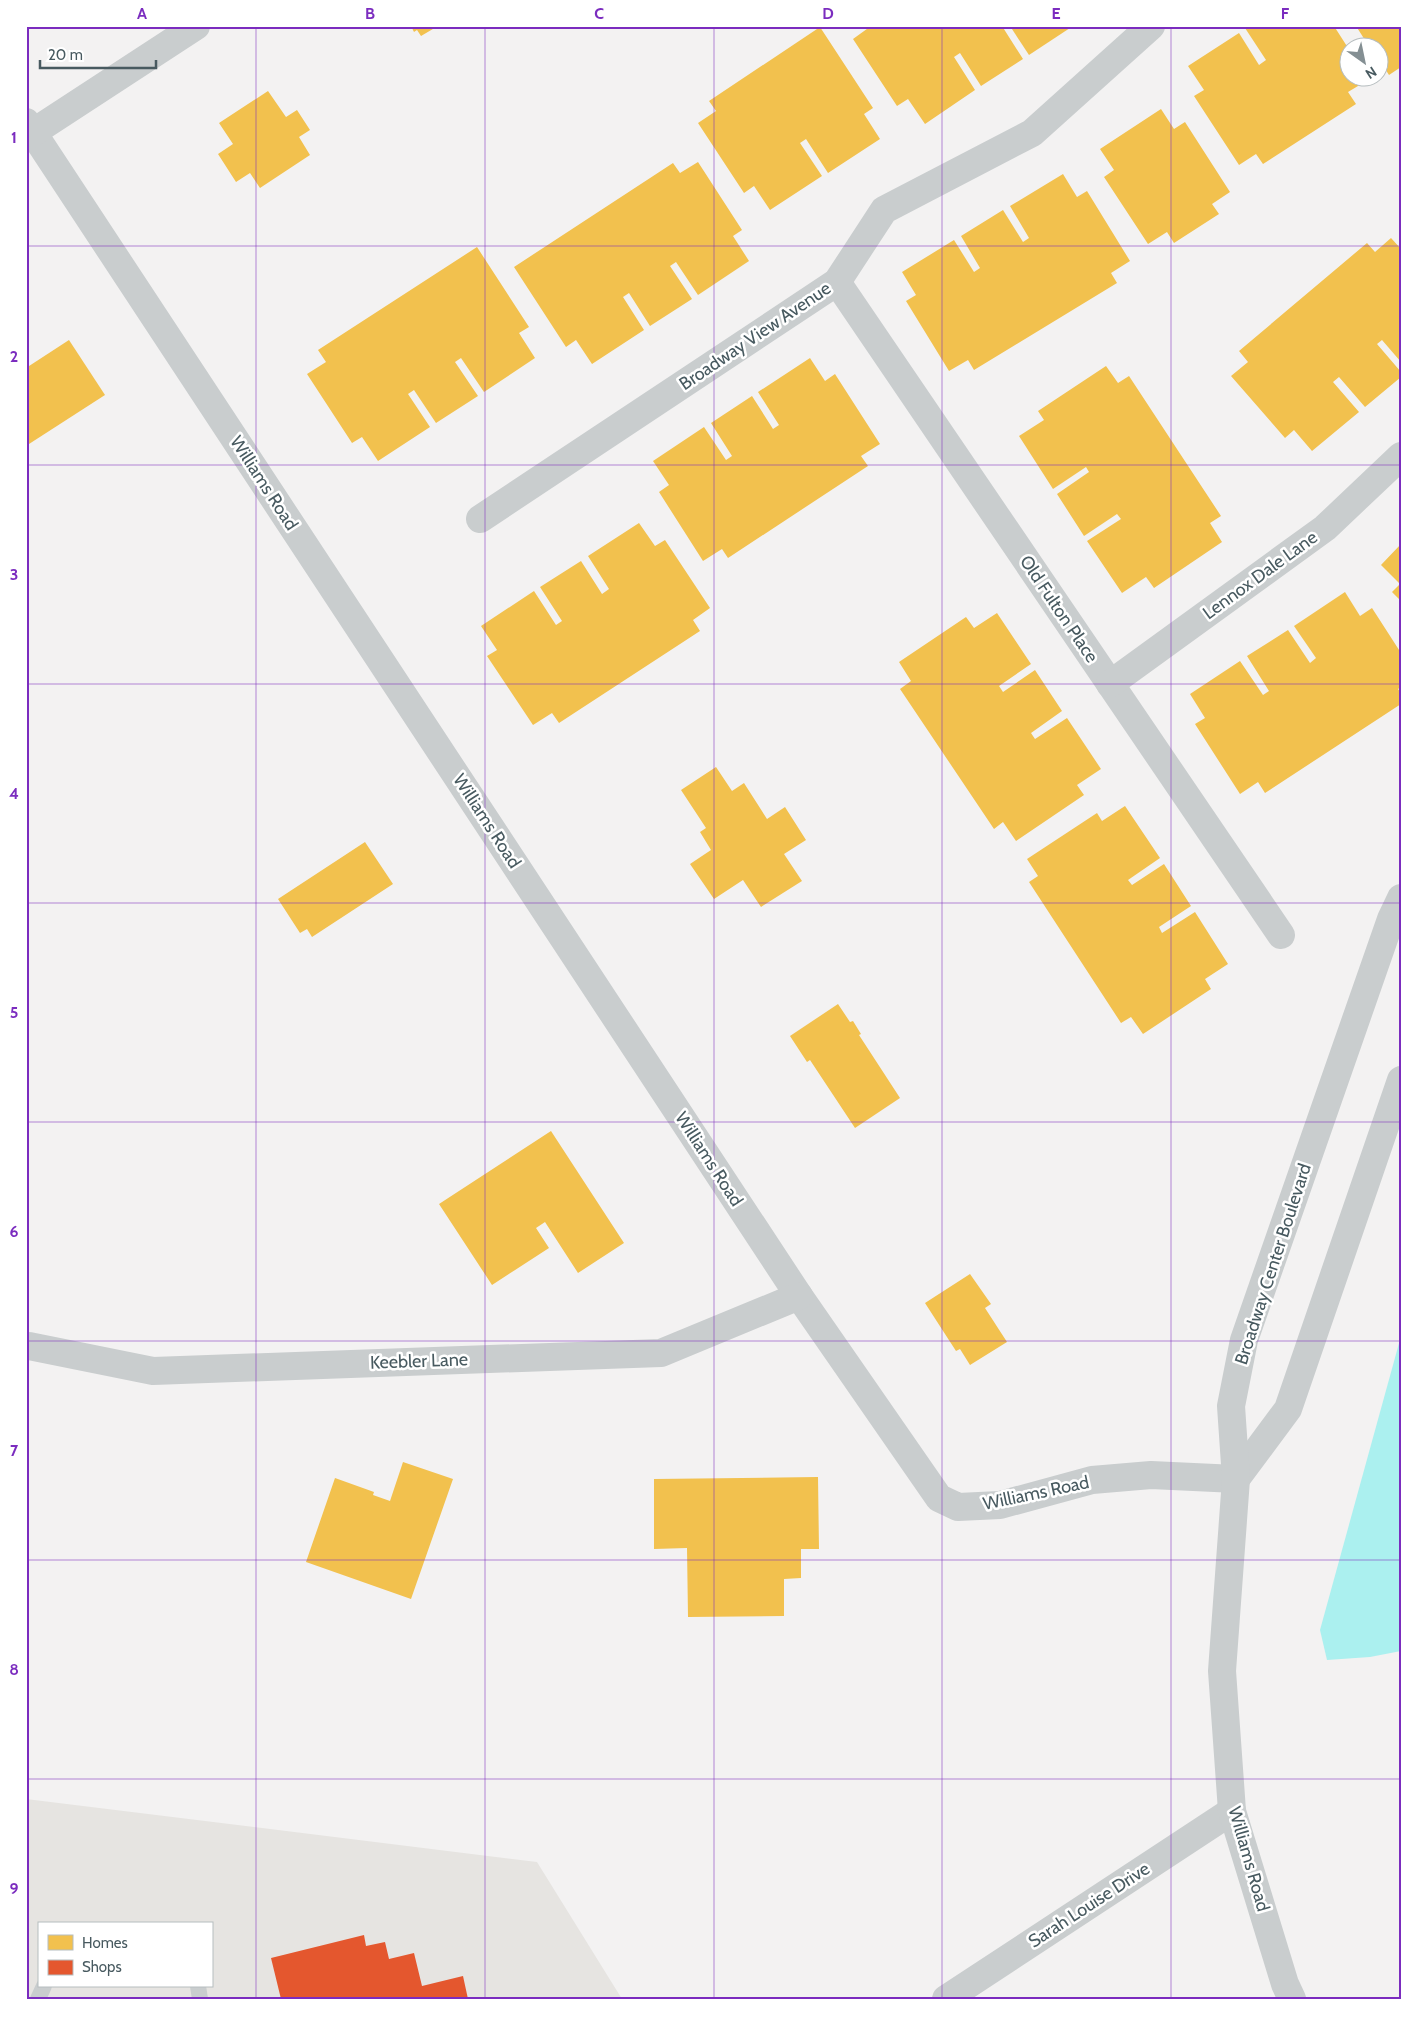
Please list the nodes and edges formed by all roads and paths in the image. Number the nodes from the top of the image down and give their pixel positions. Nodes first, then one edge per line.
1 (196, 26) edge
2 (1151, 26) edge
3 (29, 131) edge
4 (837, 282) junction
5 (1401, 456) edge
6 (480, 519) dead end
7 (1110, 684) junction
8 (1401, 898) edge
9 (1281, 935) dead end
10 (1401, 1080) edge
11 (799, 1296) junction
12 (29, 1346) dead end
13 (1236, 1479) junction
14 (1232, 1811) junction
15 (946, 1999) edge
16 (1292, 1999) edge

1 - 3 street
2 - 4 street, Broadway View Avenue
3 - 11 street, Williams Road
4 - 6 street, Broadway View Avenue
4 - 7 street, Old Fulton Place
5 - 7 street, Lennox Dale Lane
7 - 9 street, Old Fulton Place
8 - 13 street, Broadway Center Boulevard
10 - 13 street
11 - 12 street, Keebler Lane
11 - 13 street, Williams Road
13 - 14 street, Williams Road
14 - 15 street, Sarah Louise Drive
14 - 16 street, Williams Road

